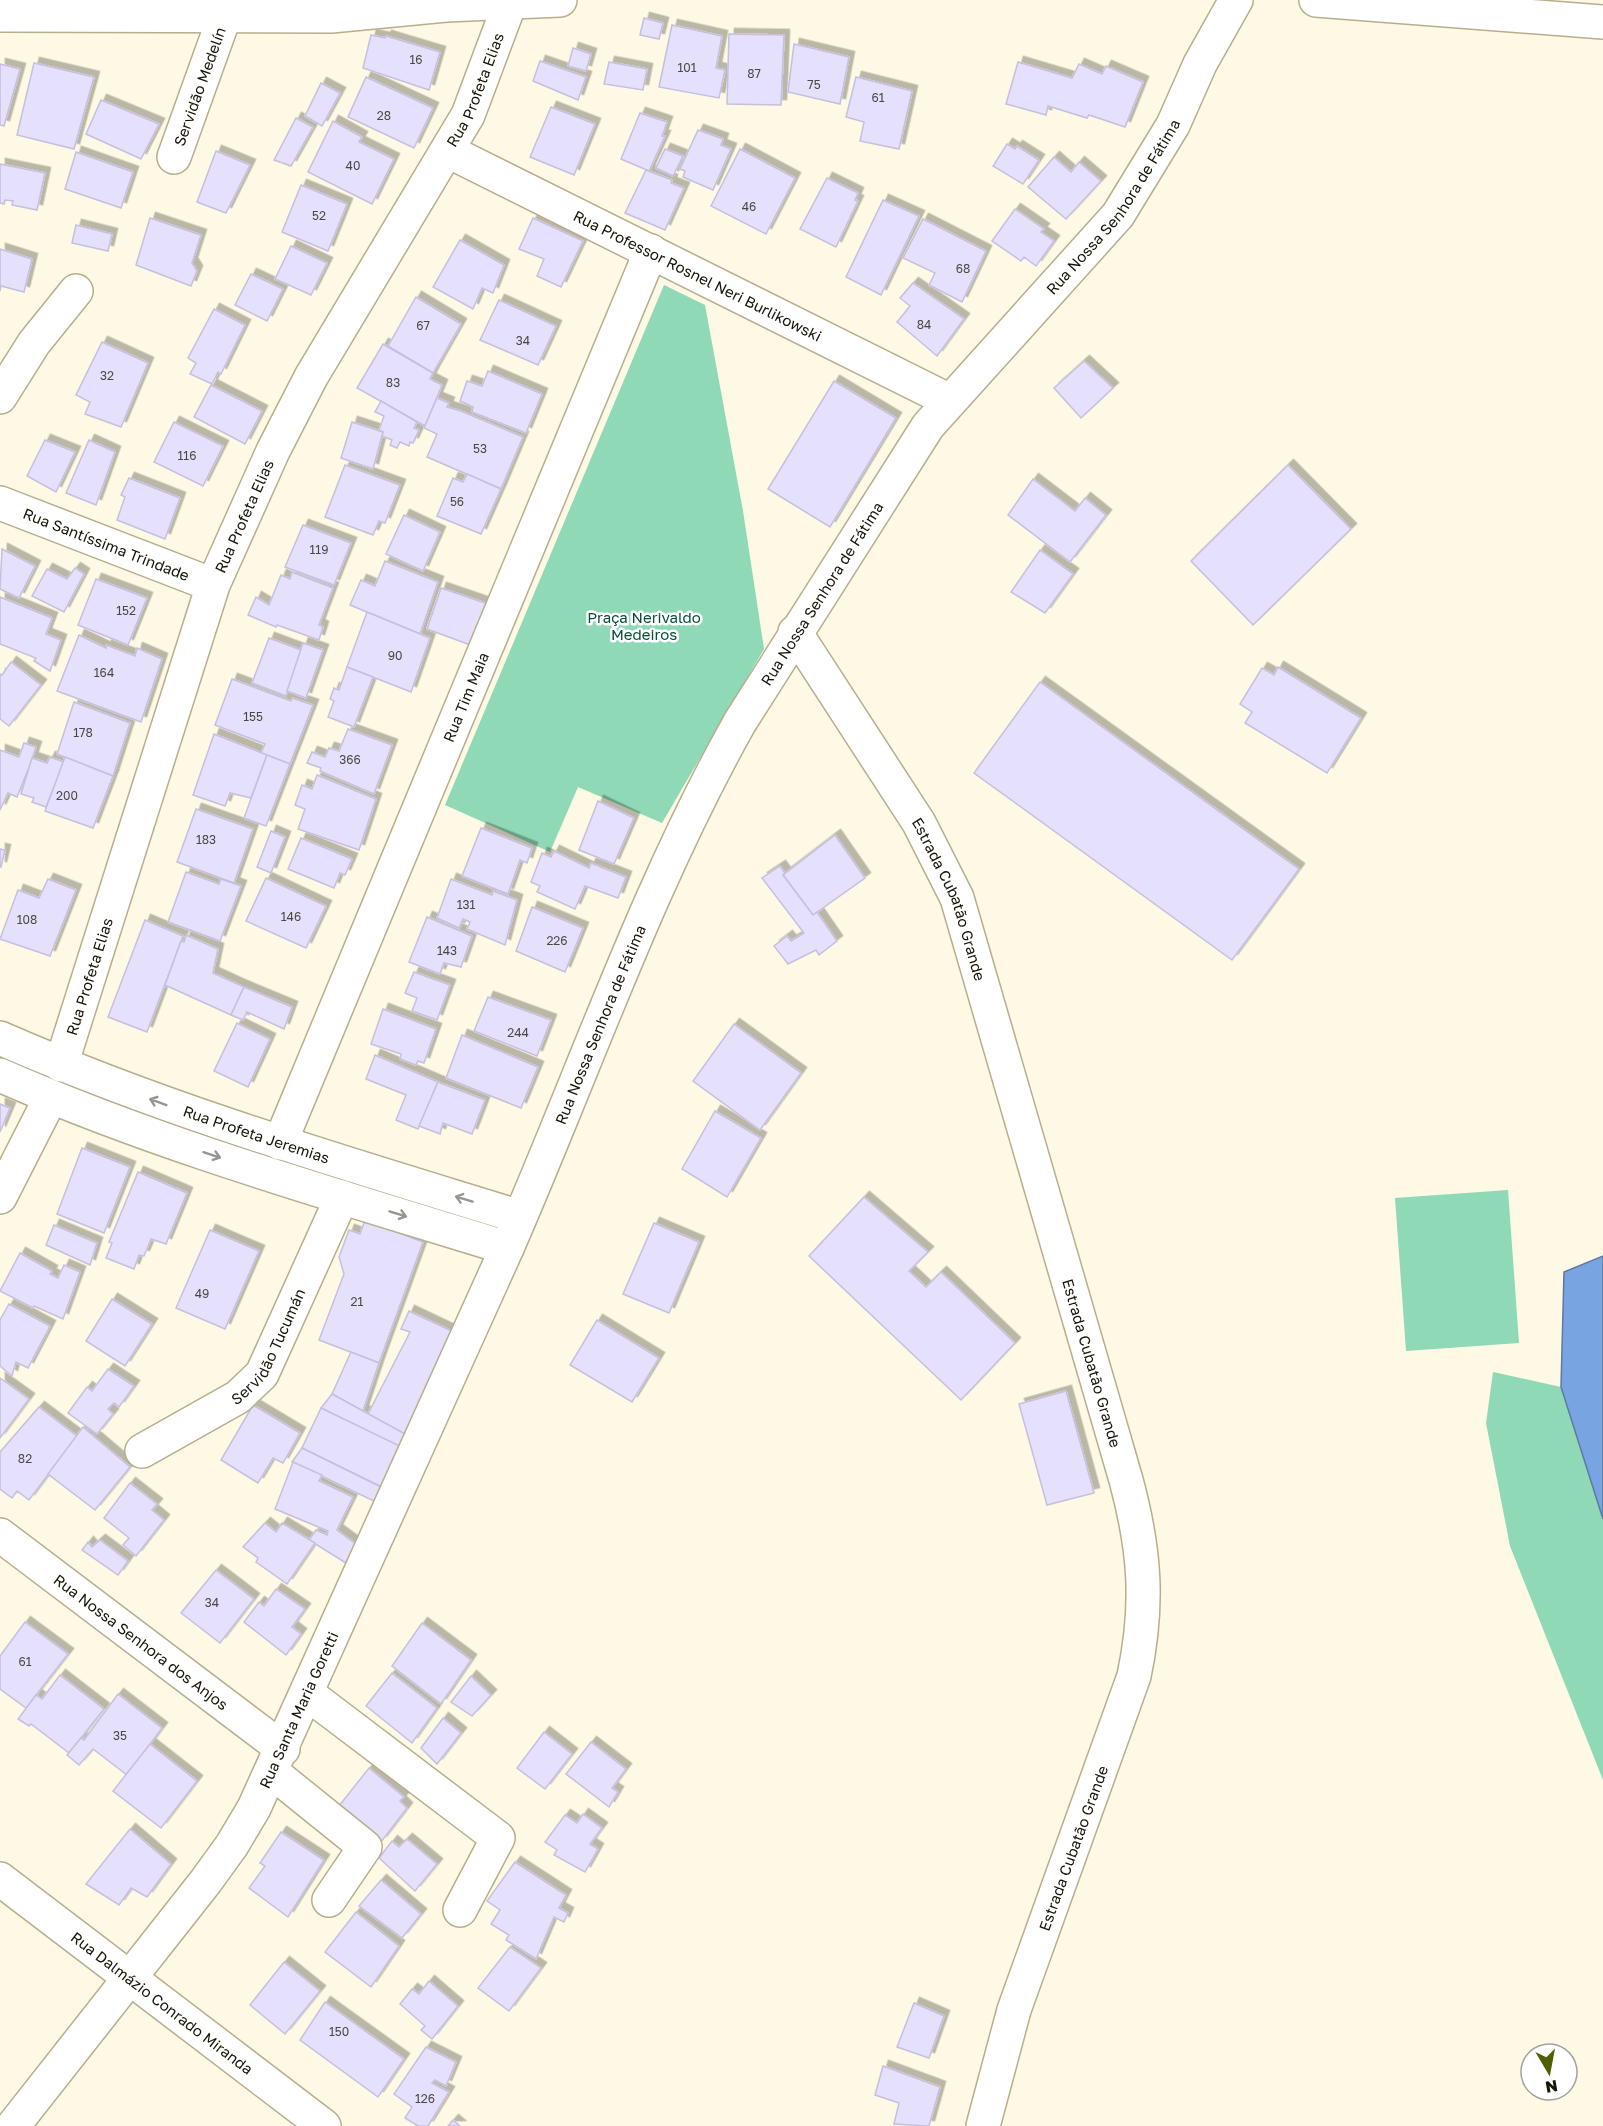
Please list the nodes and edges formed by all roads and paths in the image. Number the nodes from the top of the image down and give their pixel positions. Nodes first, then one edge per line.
1 (560, 0) edge
2 (1236, 0) edge
3 (1317, 0) edge
4 (510, 3) junction
5 (0, 15) edge
6 (225, 15) junction
7 (1603, 22) edge
8 (448, 151) junction
9 (174, 157) dead end
10 (651, 251) junction
11 (76, 291) dead end
12 (0, 397) edge
13 (948, 400) junction
14 (0, 503) edge
15 (213, 585) junction
16 (795, 632) junction
17 (0, 1038) edge
18 (62, 1065) junction
19 (0, 1075) edge
20 (51, 1097) junction
21 (280, 1143) junction
22 (0, 1197) edge
23 (342, 1197) junction
24 (520, 1217) junction
25 (507, 1248) junction
26 (142, 1451) dead end
27 (0, 1535) edge
28 (308, 1694) junction
29 (277, 1761) junction
30 (0, 1879) edge
31 (329, 1900) dead end
32 (460, 1910) dead end
33 (130, 1978) junction
34 (13, 2126) edge
35 (324, 2126) edge
36 (983, 2126) edge

1 - 4 street
2 - 13 street, Rua Nossa Senhora de Fátima
3 - 7 street
4 - 6 street
4 - 8 street, Rua Profeta Elias
5 - 6 street
6 - 9 street, Servidão Medelín
8 - 10 street, Rua Professor Rosnel Neri Burlikowski
8 - 15 street, Rua Profeta Elias
10 - 13 street, Rua Professor Rosnel Neri Burlikowski
10 - 21 street, Rua Tim Maia
11 - 12 street
13 - 16 street, Rua Nossa Senhora de Fátima
14 - 15 street, Rua Santíssima Trindade
15 - 18 street, Rua Profeta Elias
16 - 24 street, Rua Nossa Senhora de Fátima
16 - 36 street, Estrada Cubatão Grande
17 - 18 street, Rua Profeta Jeremias
18 - 20 street, Rua Profeta Elias
21 -> 18 street, Rua Profeta Jeremias
19 - 20 street
20 - 22 street, Rua Profeta Elias
20 -> 23 street
24 -> 21 street, Rua Profeta Jeremias
23 -> 25 street
23 - 26 street, Servidão Tucumán
24 - 25 street, Rua Nossa Senhora de Fátima
25 - 28 street, Rua Santa Maria Goretti
27 - 29 street, Rua Nossa Senhora dos Anjos
28 - 29 street, Rua Santa Maria Goretti
28 - 32 street
29 - 31 street, Rua Nossa Senhora dos Anjos
29 - 33 street, Rua Santa Maria Goretti
30 - 33 street, Rua Dalmázio Conrado Miranda
33 - 34 street, Rua Santa Maria Goretti
33 - 35 street, Rua Dalmázio Conrado Miranda

